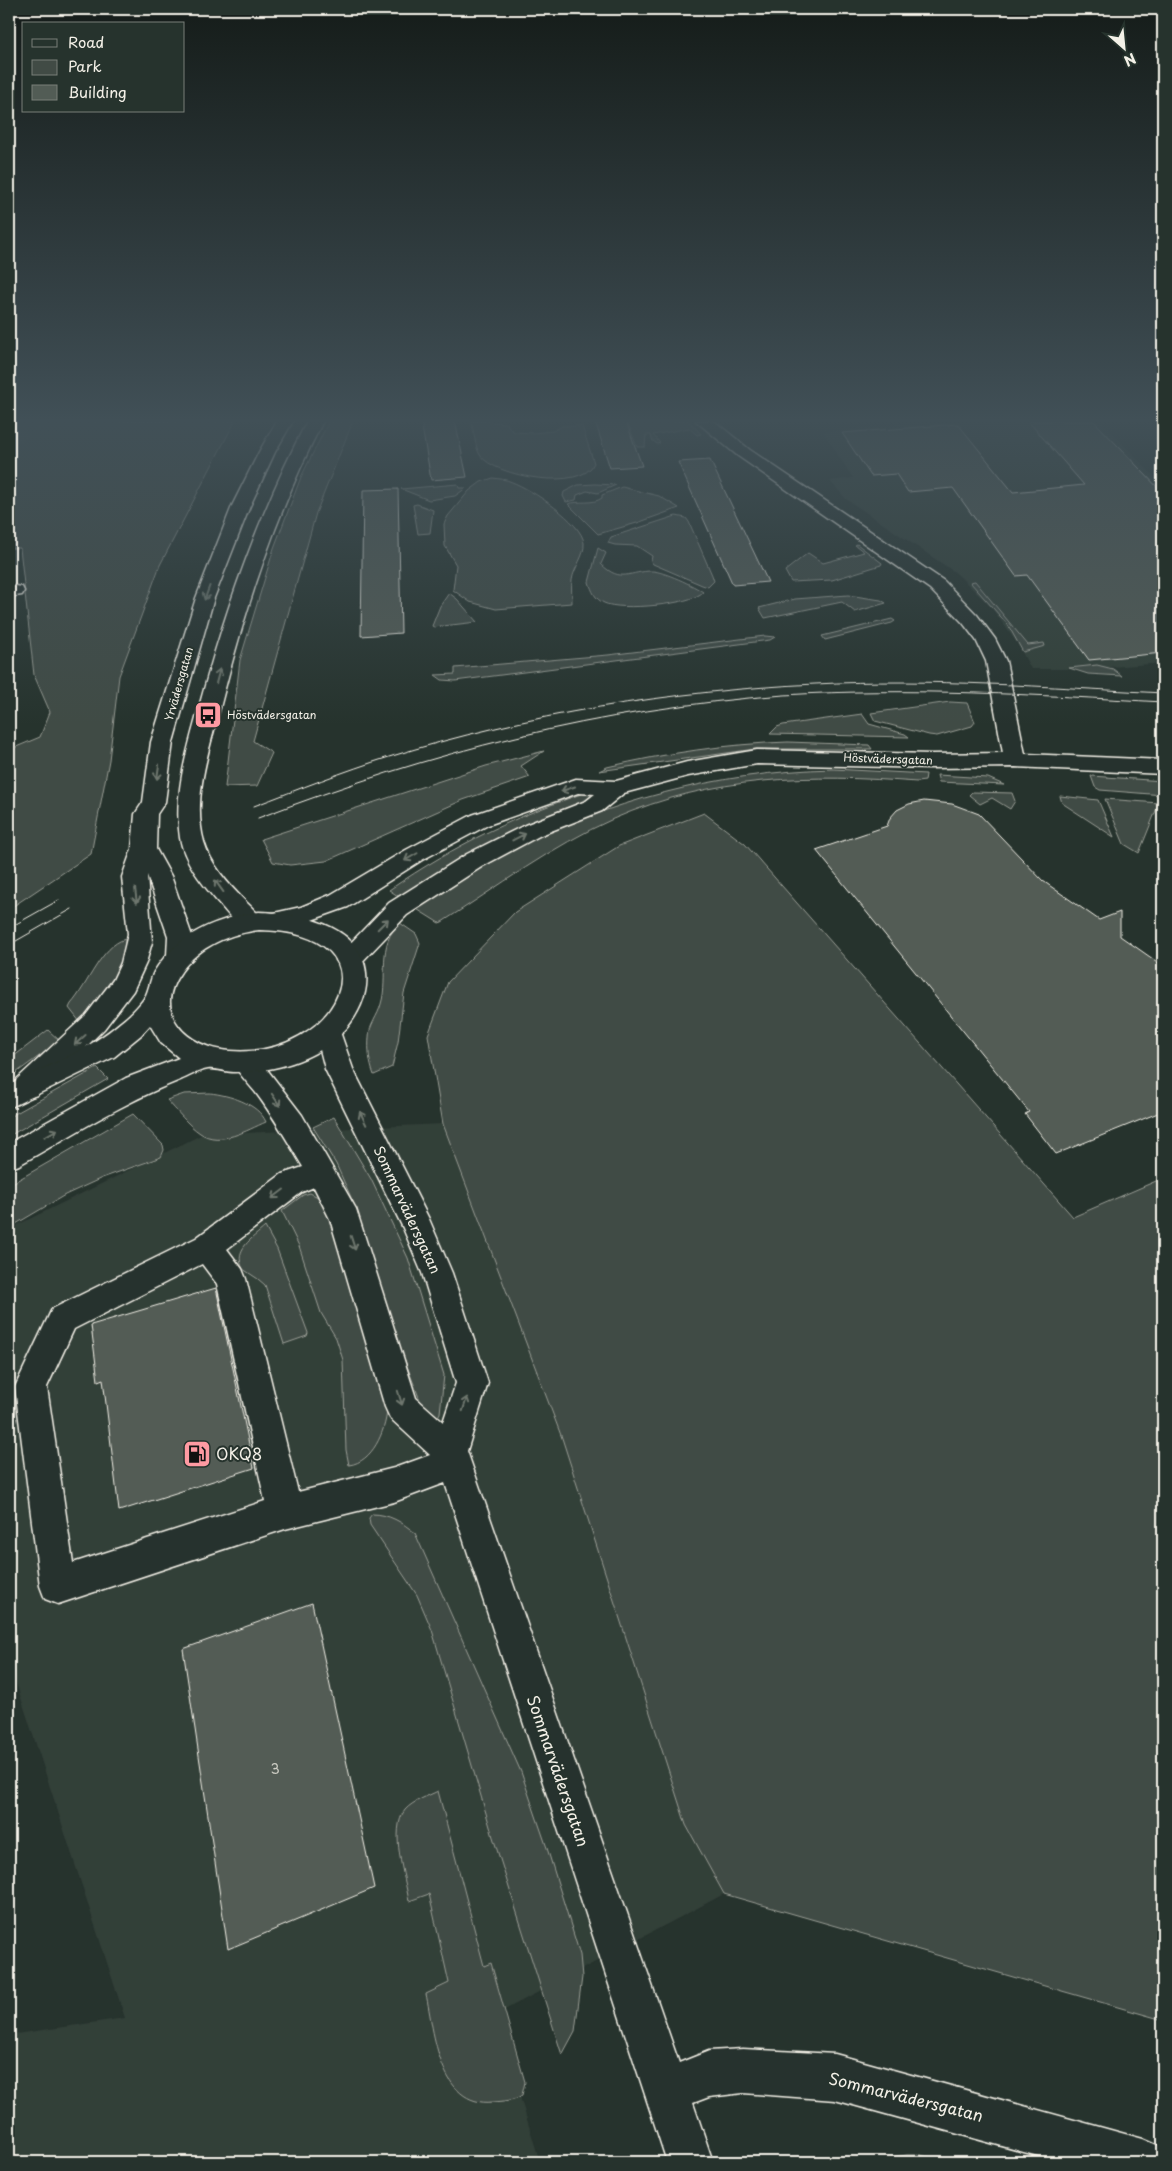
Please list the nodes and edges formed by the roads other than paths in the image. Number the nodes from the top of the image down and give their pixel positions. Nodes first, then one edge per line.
1 (234, 522) edge
2 (269, 522) edge
3 (848, 522) edge
4 (1015, 760) junction
5 (1163, 768) edge
6 (616, 788) junction
7 (144, 849) junction
8 (262, 922) junction
9 (180, 956) junction
10 (349, 960) junction
11 (157, 1000) junction
12 (328, 1030) junction
13 (207, 1058) junction
14 (246, 1062) junction
15 (18, 1092) edge
16 (9, 1157) edge
17 (321, 1172) junction
18 (207, 1247) junction
19 (452, 1457) junction
20 (285, 1512) junction
21 (666, 2091) junction
22 (690, 2162) edge
23 (1143, 2162) edge

1 -> 7 street, Yrvädersgatan
8 -> 2 street
3 - 4 street
4 - 5 street, Höstvädersgatan
4 - 6 street, Höstvädersgatan
6 -> 8 street, Höstvädersgatan
10 -> 6 street, Höstvädersgatan
7 - 9 street
7 -> 15 street, Yrvädersgatan
8 - 9 street
8 - 10 street
9 - 11 street
10 - 12 street
11 - 13 street
11 - 15 street
12 - 14 street
19 -> 12 street, Sommarvädersgatan
13 - 14 street
16 -> 13 street
14 -> 17 street, Sommarvädersgatan
17 -> 18 street
17 -> 19 street, Sommarvädersgatan
18 - 20 street
18 - 20 street
19 - 20 street
19 - 21 street, Sommarvädersgatan
21 - 22 street, Sommarvädersgatan
21 - 23 street, Sommarvädersgatan

